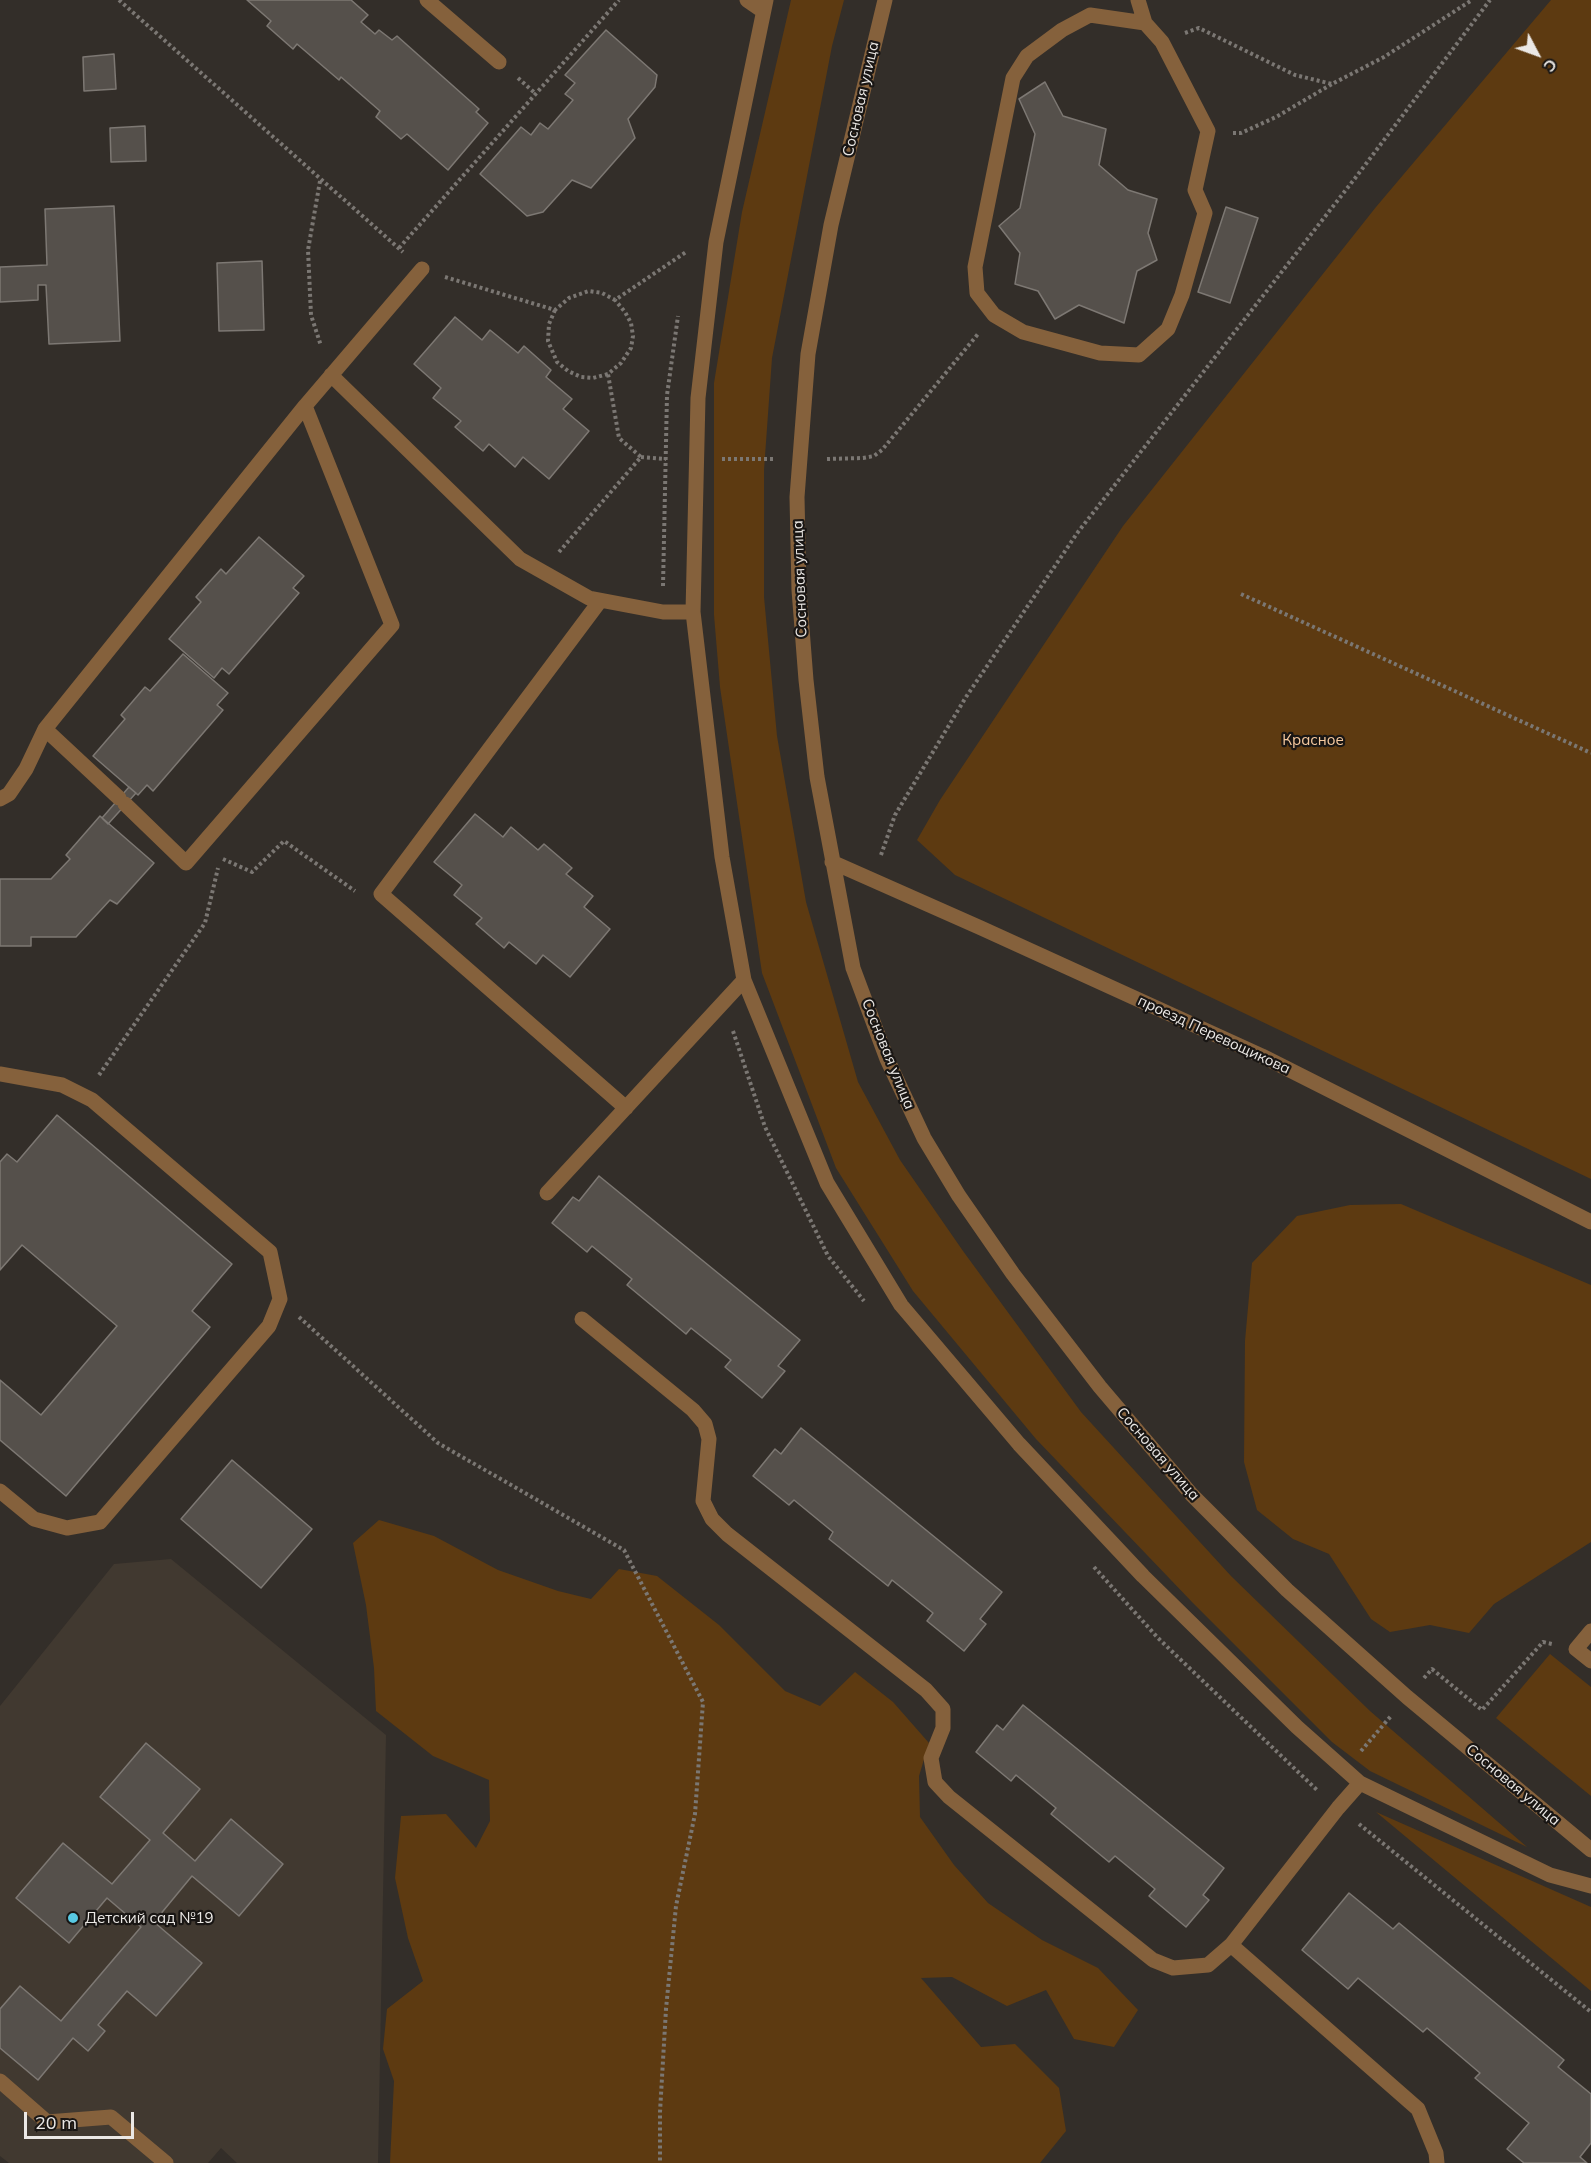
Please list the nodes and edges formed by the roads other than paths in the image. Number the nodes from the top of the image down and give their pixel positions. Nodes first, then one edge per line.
1 (427, 0) edge
2 (747, 0) edge
3 (885, 0) edge
4 (1138, 0) edge
5 (765, 6) edge
6 (1144, 23) junction
7 (499, 62) dead end
8 (422, 269) road end
9 (331, 375) junction
10 (304, 406) junction
11 (600, 601) junction
12 (693, 612) junction
13 (45, 729) junction
14 (0, 799) edge
15 (832, 862) junction
16 (744, 980) junction
17 (0, 1074) edge
18 (626, 1108) junction
19 (547, 1193) dead end
20 (1591, 1222) edge
21 (582, 1319) dead end
22 (0, 1491) edge
23 (1591, 1631) edge
24 (1591, 1661) edge
25 (1360, 1783) junction
26 (1591, 1850) edge
27 (1591, 1887) edge
28 (1231, 1944) junction
29 (0, 2082) edge
30 (166, 2163) edge
31 (1437, 2163) edge

1 - 7 street
2 - 5 street
3 - 15 street, Сосновая улица
4 - 6 street
5 - 12 street
6 - 6 street
8 - 9 street
9 - 10 street
9 - 11 street
10 - 13 street
10 - 13 street
11 - 12 street
11 - 18 street
12 - 16 street
13 - 14 street
15 - 20 street, проезд Перевощикова
15 - 26 street, Сосновая улица
16 - 18 street
16 - 25 street
17 - 22 street
18 - 19 street
21 - 28 street
23 - 24 street
25 - 27 street
25 - 28 street
28 - 31 street
29 - 30 street

